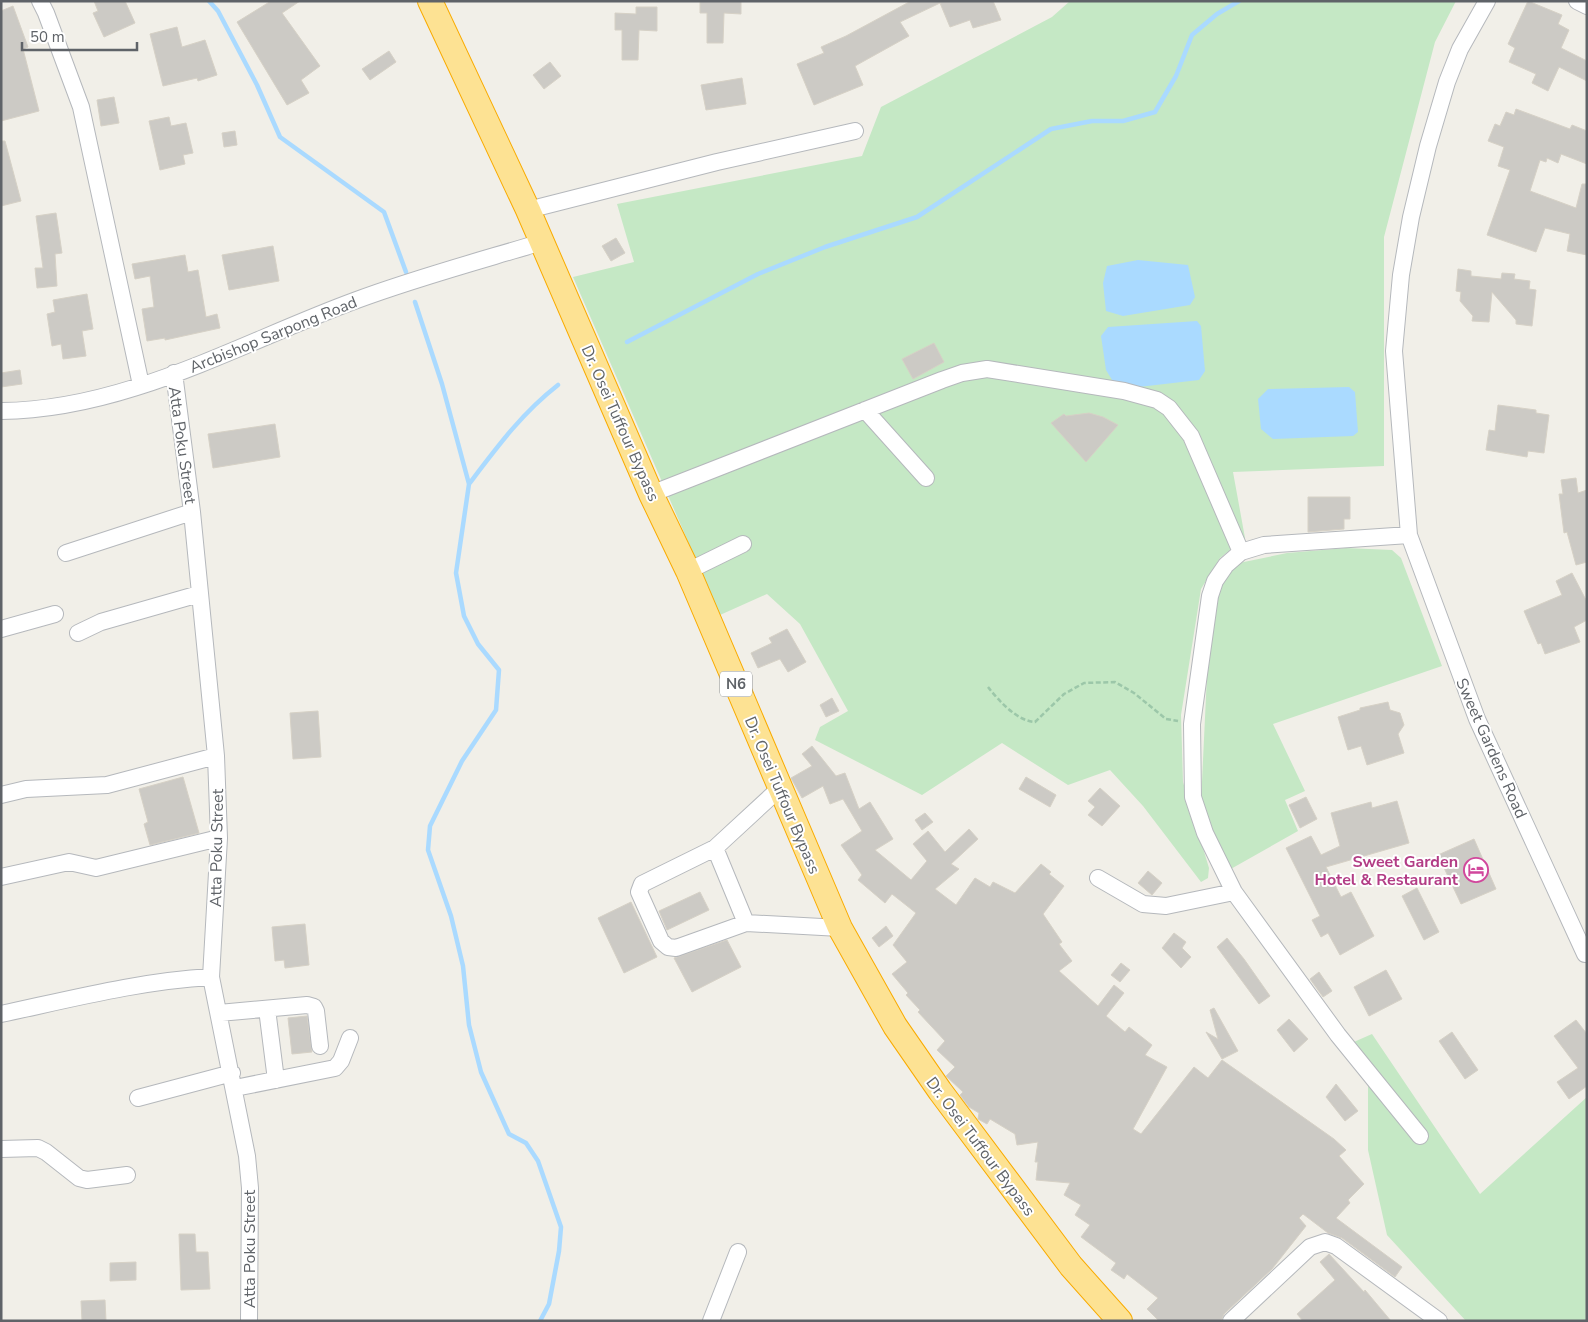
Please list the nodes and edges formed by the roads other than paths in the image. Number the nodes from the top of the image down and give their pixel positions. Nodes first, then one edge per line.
1 (40, 1) edge
2 (430, 1) edge
3 (1487, 1) edge
4 (1577, 1) edge
5 (1587, 6) edge
6 (855, 131) dead end
7 (528, 210) junction
8 (542, 242) junction
9 (174, 374) junction
10 (141, 385) junction
11 (865, 410) junction
12 (1, 411) edge
13 (926, 478) dead end
14 (652, 494) junction
15 (192, 512) junction
16 (1408, 535) junction
17 (743, 544) dead end
18 (1241, 552) junction
19 (66, 553) dead end
20 (688, 571) junction
21 (199, 594) junction
22 (55, 614) dead end
23 (1, 629) edge
24 (78, 633) dead end
25 (216, 756) junction
26 (780, 788) junction
27 (1, 795) edge
28 (219, 838) junction
29 (715, 848) junction
30 (1, 878) edge
31 (1098, 878) dead end
32 (1234, 892) junction
33 (746, 923) junction
34 (840, 928) junction
35 (1586, 956) edge
36 (211, 977) junction
37 (267, 1009) junction
38 (219, 1013) junction
39 (1, 1014) edge
40 (350, 1038) dead end
41 (320, 1046) dead end
42 (276, 1080) junction
43 (233, 1081) junction
44 (138, 1098) dead end
45 (1420, 1136) dead end
46 (1, 1149) edge
47 (127, 1175) dead end
48 (738, 1252) dead end
49 (249, 1321) edge
50 (711, 1321) edge
51 (1120, 1321) edge
52 (1232, 1321) edge
53 (1440, 1321) edge

1 - 10 street
2 - 7 highway, Dr. Osei Tuffour Bypass / N6
3 - 16 street, Sweet Gardens Road
4 - 5 street
6 - 7 street
7 - 8 highway, Dr. Osei Tuffour Bypass / N6
8 - 9 street, Arcbishop Sarpong Road
8 - 14 highway, Dr. Osei Tuffour Bypass / N6
9 - 10 street, Arcbishop Sarpong Road
9 - 15 street, Atta Poku Street
10 - 12 street, Arcbishop Sarpong Road
11 - 13 street
11 - 14 street
11 - 18 street
14 - 20 highway, Dr. Osei Tuffour Bypass / N6
15 - 19 street
15 - 21 street, Atta Poku Street
16 - 18 street
16 - 35 street, Sweet Gardens Road
17 - 20 street
18 - 32 street
20 - 26 highway, Dr. Osei Tuffour Bypass / N6
21 - 24 street
21 - 25 street, Atta Poku Street
22 - 23 street
25 - 27 street
25 - 28 street, Atta Poku Street
26 - 29 street
26 - 34 highway, Dr. Osei Tuffour Bypass / N6
28 - 30 street
28 - 36 street, Atta Poku Street
29 - 33 street
29 - 33 street
31 - 32 street
32 - 45 street
33 - 34 street
34 - 51 highway, Dr. Osei Tuffour Bypass / N6
36 - 38 street, Atta Poku Street
36 - 39 street
37 - 38 street
37 - 41 street
37 - 42 street
38 - 43 street, Atta Poku Street
40 - 42 street
42 - 43 street
43 - 44 street
43 - 49 street, Atta Poku Street
46 - 47 street
48 - 50 street
52 - 53 street

